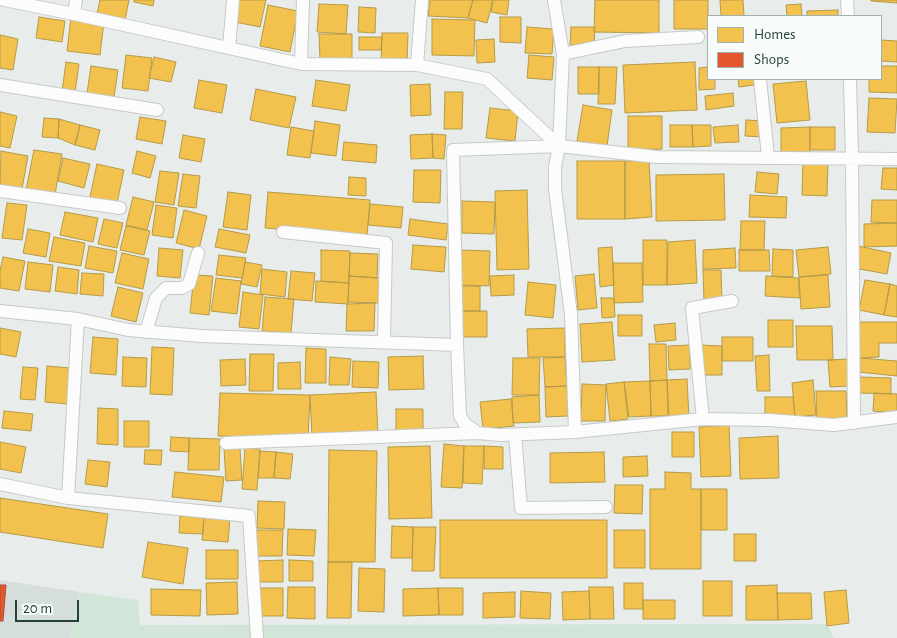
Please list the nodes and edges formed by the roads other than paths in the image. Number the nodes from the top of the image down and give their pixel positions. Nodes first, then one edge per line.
1 (4, 0) edge
2 (76, 0) edge
3 (234, 0) edge
4 (303, 0) edge
5 (422, 0) edge
6 (847, 0) edge
7 (551, 2) edge
8 (74, 14) junction
9 (848, 15) edge
10 (698, 36) dead end
11 (229, 48) junction
12 (563, 54) junction
13 (302, 64) junction
14 (417, 65) junction
15 (760, 80) edge
16 (850, 80) edge
17 (0, 85) edge
18 (157, 110) dead end
19 (559, 146) junction
20 (768, 157) junction
21 (852, 158) junction
22 (897, 159) edge
23 (0, 191) edge
24 (120, 208) dead end
25 (283, 232) dead end
26 (198, 252) dead end
27 (732, 301) dead end
28 (0, 311) edge
29 (78, 318) junction
30 (146, 332) junction
31 (384, 342) junction
32 (457, 345) junction
33 (897, 417) edge
34 (703, 419) junction
35 (854, 423) junction
36 (575, 432) junction
37 (478, 433) junction
38 (515, 435) junction
39 (226, 443) dead end
40 (0, 484) edge
41 (68, 498) junction
42 (606, 506) dead end
43 (257, 638) edge

1 - 8 lane
2 - 8 lane
3 - 11 lane
4 - 13 lane
5 - 14 lane
6 - 9 lane
7 - 12 lane
8 - 11 lane
10 - 12 lane
11 - 13 lane
12 - 19 lane
13 - 14 lane
14 - 19 lane
15 - 20 lane
16 - 21 lane
17 - 18 lane
19 - 20 lane
19 - 32 lane
19 - 36 lane
20 - 21 lane
21 - 22 lane
21 - 35 lane
23 - 24 lane
25 - 31 lane
26 - 30 lane
27 - 34 lane
28 - 29 lane
29 - 30 lane
29 - 41 lane
30 - 31 lane
31 - 32 lane
32 - 37 lane
33 - 35 lane
34 - 35 lane
34 - 36 lane
36 - 38 lane
37 - 38 lane
37 - 39 lane
38 - 42 lane
40 - 41 lane
41 - 43 lane

